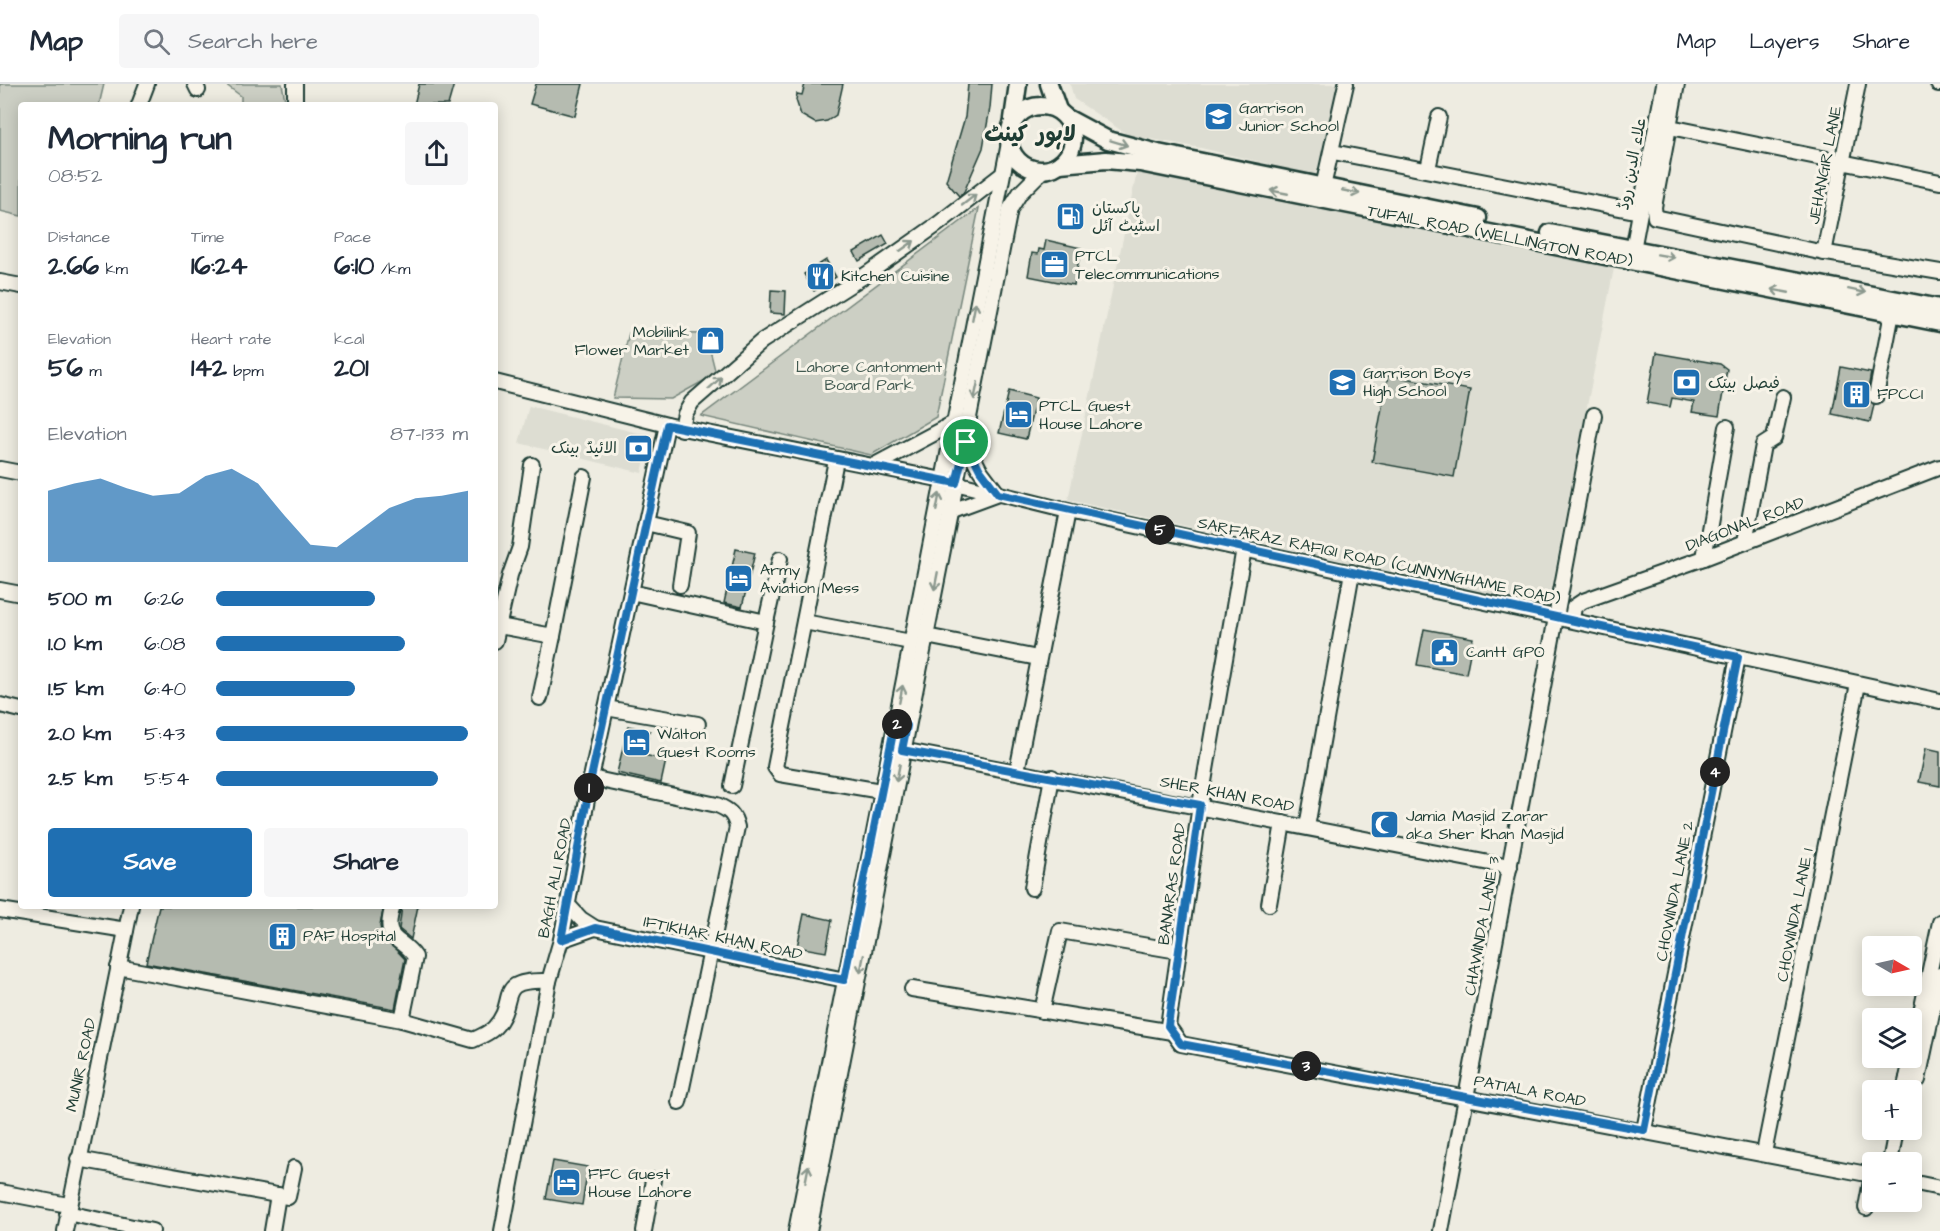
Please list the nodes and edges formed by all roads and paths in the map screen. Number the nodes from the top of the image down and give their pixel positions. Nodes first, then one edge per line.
1 (147, 84) edge
2 (295, 84) edge
3 (1049, 84) edge
4 (1346, 84) edge
5 (1664, 84) edge
6 (1677, 84) edge
7 (1849, 84) edge
8 (1858, 84) edge
9 (1017, 87) edge
10 (140, 102) edge
11 (295, 102) edge
12 (1063, 114) junction
13 (1439, 117) dead end
14 (1013, 119) junction
15 (1670, 126) junction
16 (1009, 143) junction
17 (1332, 152) junction
18 (1838, 161) junction
19 (1060, 164) junction
20 (1428, 169) junction
21 (1043, 170) junction
22 (1000, 176) junction
23 (1940, 182) edge
24 (1323, 187) junction
25 (1640, 212) junction
26 (1633, 250) junction
27 (1819, 252) junction
28 (1940, 272) edge
29 (0, 282) edge
30 (18, 285) edge
31 (1940, 308) edge
32 (1892, 313) junction
33 (1940, 322) edge
34 (498, 383) edge
35 (1876, 396) dead end
36 (1783, 397) dead end
37 (1594, 415) dead end
38 (952, 424) junction
39 (667, 425) junction
40 (1727, 427) dead end
41 (682, 429) junction
42 (966, 442) junction
43 (836, 460) junction
44 (532, 465) dead end
45 (873, 466) junction
46 (1940, 467) edge
47 (0, 469) edge
48 (18, 472) edge
49 (584, 477) dead end
50 (949, 482) junction
51 (998, 494) junction
52 (1068, 511) junction
53 (949, 512) junction
54 (646, 523) junction
55 (1745, 542) junction
56 (1244, 548) junction
57 (1704, 558) junction
58 (780, 559) dead end
59 (1352, 572) junction
60 (680, 585) dead end
61 (0, 590) edge
62 (631, 592) junction
63 (18, 593) edge
64 (1565, 618) junction
65 (766, 622) junction
66 (804, 622) junction
67 (499, 626) junction
68 (498, 630) edge
69 (553, 636) junction
70 (926, 636) junction
71 (910, 642) junction
72 (1738, 657) junction
73 (1038, 658) junction
74 (1858, 684) junction
75 (540, 698) dead end
76 (1940, 701) edge
77 (0, 705) edge
78 (606, 708) junction
79 (18, 709) edge
80 (698, 724) dead end
81 (901, 724) junction
82 (902, 750) junction
83 (1017, 771) junction
84 (1052, 777) junction
85 (591, 778) junction
86 (732, 786) dead end
87 (881, 791) junction
88 (1200, 805) junction
89 (1283, 823) junction
90 (1307, 827) junction
91 (1510, 867) junction
92 (1032, 888) dead end
93 (1269, 904) dead end
94 (568, 905) junction
95 (130, 909) edge
96 (392, 909) edge
97 (0, 910) edge
98 (1940, 922) edge
99 (595, 928) junction
100 (126, 930) junction
101 (561, 940) junction
102 (709, 951) junction
103 (1178, 951) junction
104 (118, 967) junction
105 (844, 980) junction
106 (549, 981) junction
107 (1935, 983) edge
108 (912, 989) dead end
109 (1042, 1011) junction
110 (402, 1020) junction
111 (1172, 1032) junction
112 (1918, 1080) edge
113 (1467, 1096) junction
114 (680, 1102) dead end
115 (1644, 1130) junction
116 (1764, 1154) junction
117 (78, 1159) junction
118 (294, 1168) dead end
119 (1862, 1173) edge
120 (653, 1180) dead end
121 (1922, 1184) edge
122 (1940, 1188) edge
123 (0, 1192) edge
124 (278, 1195) junction
125 (68, 1209) junction
126 (65, 1231) edge
127 (152, 1231) edge
128 (272, 1231) edge
129 (502, 1231) edge
130 (644, 1231) edge
131 (796, 1231) edge
132 (809, 1231) edge
133 (1442, 1231) edge

1 - 10 street
2 - 11 street
3 - 12 main road
4 - 17 street
5 - 25 street, علاء الدین روڈ
6 - 15 street
7 - 18 street, JEHANGIR LANE
8 - 18 street, JEHANGIR LANE
9 - 14 main road
12 - 14 main road
12 - 19 main road
12 -> 24 main road, TUFAIL ROAD (WELLINGTON ROAD)
13 - 20 street
14 - 16 main road
15 - 18 street
15 - 27 street
16 - 21 main road
16 - 22 street
17 - 20 street
17 - 24 street
18 - 23 street
18 - 27 street, JEHANGIR LANE
19 - 21 main road
32 -> 19 main road, TUFAIL ROAD (WELLINGTON ROAD)
20 - 25 street
21 -> 42 street
38 -> 22 street
41 -> 22 street
24 -> 26 main road, TUFAIL ROAD (WELLINGTON ROAD)
25 - 26 street, علاء الدین روڈ
26 -> 31 main road, TUFAIL ROAD (WELLINGTON ROAD)
27 - 28 street
29 - 30 street
32 - 33 main road, TUFAIL ROAD (WELLINGTON ROAD)
32 - 35 street
34 - 39 street, SARFARAZ RAFIQI ROAD (CUNNYNGHAME ROAD)
36 - 55 street
37 - 64 street, CHAWINDA LANE 3
38 - 45 street
38 - 50 street
39 - 41 street, SARFARAZ RAFIQI ROAD (CUNNYNGHAME ROAD)
39 - 54 street, BAGH ALI ROAD
40 - 57 street
41 - 43 street, SARFARAZ RAFIQI ROAD (CUNNYNGHAME ROAD)
42 - 50 street
42 - 51 street
43 - 45 street, SARFARAZ RAFIQI ROAD (CUNNYNGHAME ROAD)
43 - 66 street
44 - 67 street
45 - 50 street, SARFARAZ RAFIQI ROAD (CUNNYNGHAME ROAD)
46 - 55 street, DIAGONAL ROAD
47 - 48 street
49 - 69 street
50 - 51 street, SARFARAZ RAFIQI ROAD (CUNNYNGHAME ROAD)
50 - 53 street
71 -> 50 street
51 - 52 street, SARFARAZ RAFIQI ROAD (CUNNYNGHAME ROAD)
51 - 53 street
52 - 56 street, SARFARAZ RAFIQI ROAD (CUNNYNGHAME ROAD)
52 - 73 street
53 -> 70 street
54 - 60 street
54 - 62 street, BAGH ALI ROAD
55 - 57 street, DIAGONAL ROAD
56 - 59 street, SARFARAZ RAFIQI ROAD (CUNNYNGHAME ROAD)
56 - 88 street, BANARAS ROAD
57 - 64 street, DIAGONAL ROAD
58 - 65 street
59 - 64 street, SARFARAZ RAFIQI ROAD (CUNNYNGHAME ROAD)
59 - 90 street
61 - 63 street
62 - 65 street
62 - 78 street, BAGH ALI ROAD
64 - 72 street, SARFARAZ RAFIQI ROAD (CUNNYNGHAME ROAD)
64 - 91 street, CHAWINDA LANE 3
65 - 86 street
66 - 71 street
66 - 87 street
67 - 68 street
67 - 69 street
69 - 75 street
70 - 73 street
70 - 81 street
81 -> 71 street
72 - 74 street, SARFARAZ RAFIQI ROAD (CUNNYNGHAME ROAD)
72 - 115 street, CHOWINDA LANE 2
73 - 83 street
74 - 76 street, SARFARAZ RAFIQI ROAD (CUNNYNGHAME ROAD)
74 - 116 street, CHOWINDA LANE 1
77 - 79 street
78 - 80 street
78 - 85 street, BAGH ALI ROAD
81 - 82 street
81 - 87 street
82 - 83 street, SHER KHAN ROAD
82 -> 132 street
83 - 84 street, SHER KHAN ROAD
84 - 88 street, SHER KHAN ROAD
84 - 92 street
85 - 94 street, BAGH ALI ROAD
85 - 102 street
87 - 105 street
88 - 89 street, SHER KHAN ROAD
88 - 103 street, BANARAS ROAD
89 - 90 street, SHER KHAN ROAD
89 - 93 street
90 - 91 street, SHER KHAN ROAD
91 - 113 street, CHAWINDA LANE 3
94 - 99 street, IFTIKHAR KHAN ROAD
94 - 101 street, BAGH ALI ROAD
95 - 100 street, MUNIR ROAD
96 - 110 street
97 - 100 street
98 - 107 street
99 - 101 street
99 - 102 street, IFTIKHAR KHAN ROAD
100 - 104 street, MUNIR ROAD
101 - 106 street, BAGH ALI ROAD
102 - 105 street, IFTIKHAR KHAN ROAD
102 - 114 street
103 - 109 street
103 - 111 street, BANARAS ROAD
104 - 110 street
104 - 117 street, MUNIR ROAD
131 -> 105 street
106 - 110 street
106 - 129 street, BAGH ALI ROAD
107 - 112 street
108 - 109 street
109 - 111 street
111 - 113 street, PATIALA ROAD
113 - 115 street, PATIALA ROAD
113 - 133 street, CHAWINDA LANE 3
115 - 116 street, PATIALA ROAD
116 - 119 street, PATIALA ROAD
117 - 124 street
117 - 125 street, MUNIR ROAD
118 - 124 street
120 - 130 street
121 - 122 street
123 - 125 street
124 - 128 street
125 - 126 street, MUNIR ROAD
125 - 127 street

